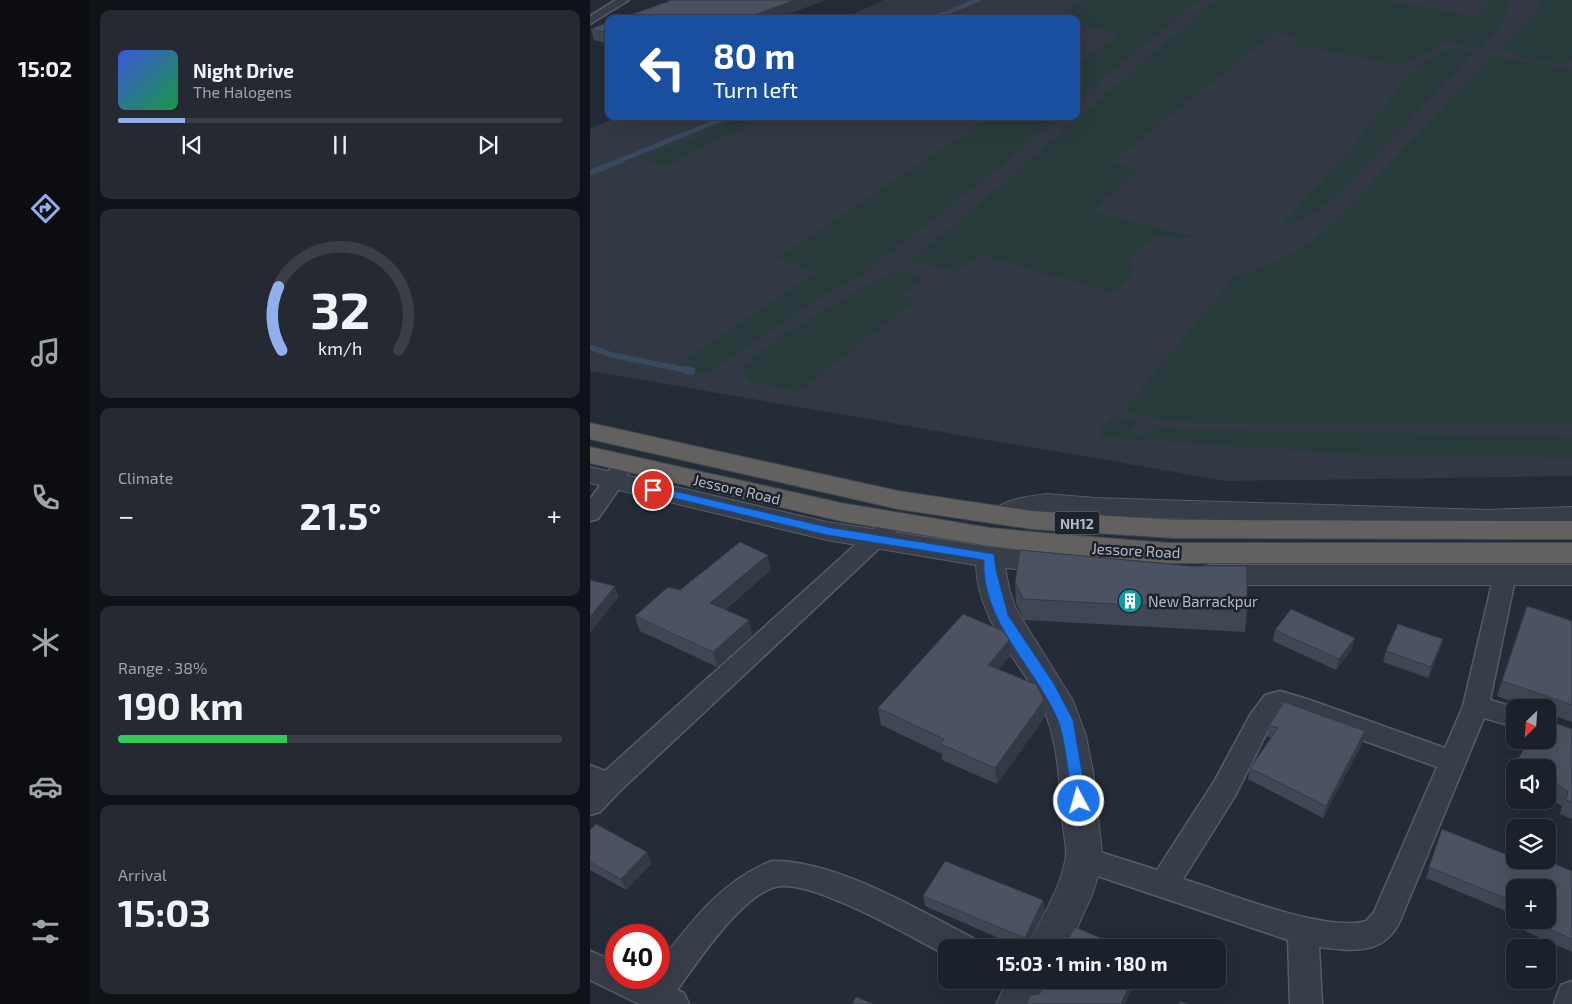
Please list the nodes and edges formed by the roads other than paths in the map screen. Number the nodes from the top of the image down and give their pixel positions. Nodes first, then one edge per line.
1 (624, 0) edge
2 (590, 21) edge
3 (590, 431) edge
4 (590, 455) edge
5 (609, 472) edge
6 (590, 514) edge
7 (1002, 516) junction
8 (1572, 516) edge
9 (885, 530) junction
10 (1572, 530) edge
11 (1572, 553) edge
12 (990, 556) junction
13 (1572, 575) edge
14 (1505, 576) junction
15 (1476, 706) junction
16 (1506, 714) edge
17 (1454, 762) junction
18 (600, 780) edge
19 (590, 804) edge
20 (1084, 859) junction
21 (1164, 885) junction
22 (1303, 931) junction
23 (944, 939) edge
24 (1051, 939) edge
25 (590, 965) edge
26 (605, 972) edge
27 (642, 989) edge
28 (1572, 996) edge
29 (664, 1000) edge
30 (1306, 1004) edge
31 (1570, 1004) edge

1 - 2 street
3 - 7 highway, NH12
4 - 5 highway, Jessore Road / NH12
5 - 6 street
5 - 9 highway, Jessore Road / NH12
7 - 8 street
7 - 10 highway, NH12
9 - 11 highway, Jessore Road / NH12
9 - 12 street
9 - 18 street
12 - 14 street
12 - 20 street
13 - 14 street
14 - 15 street
15 - 16 street
15 - 17 street
17 - 21 street
17 - 22 street
18 - 19 street
20 - 21 street
20 - 24 street
21 - 22 street
22 - 30 street
23 - 29 street
25 - 26 street
27 - 29 street
28 - 31 street

